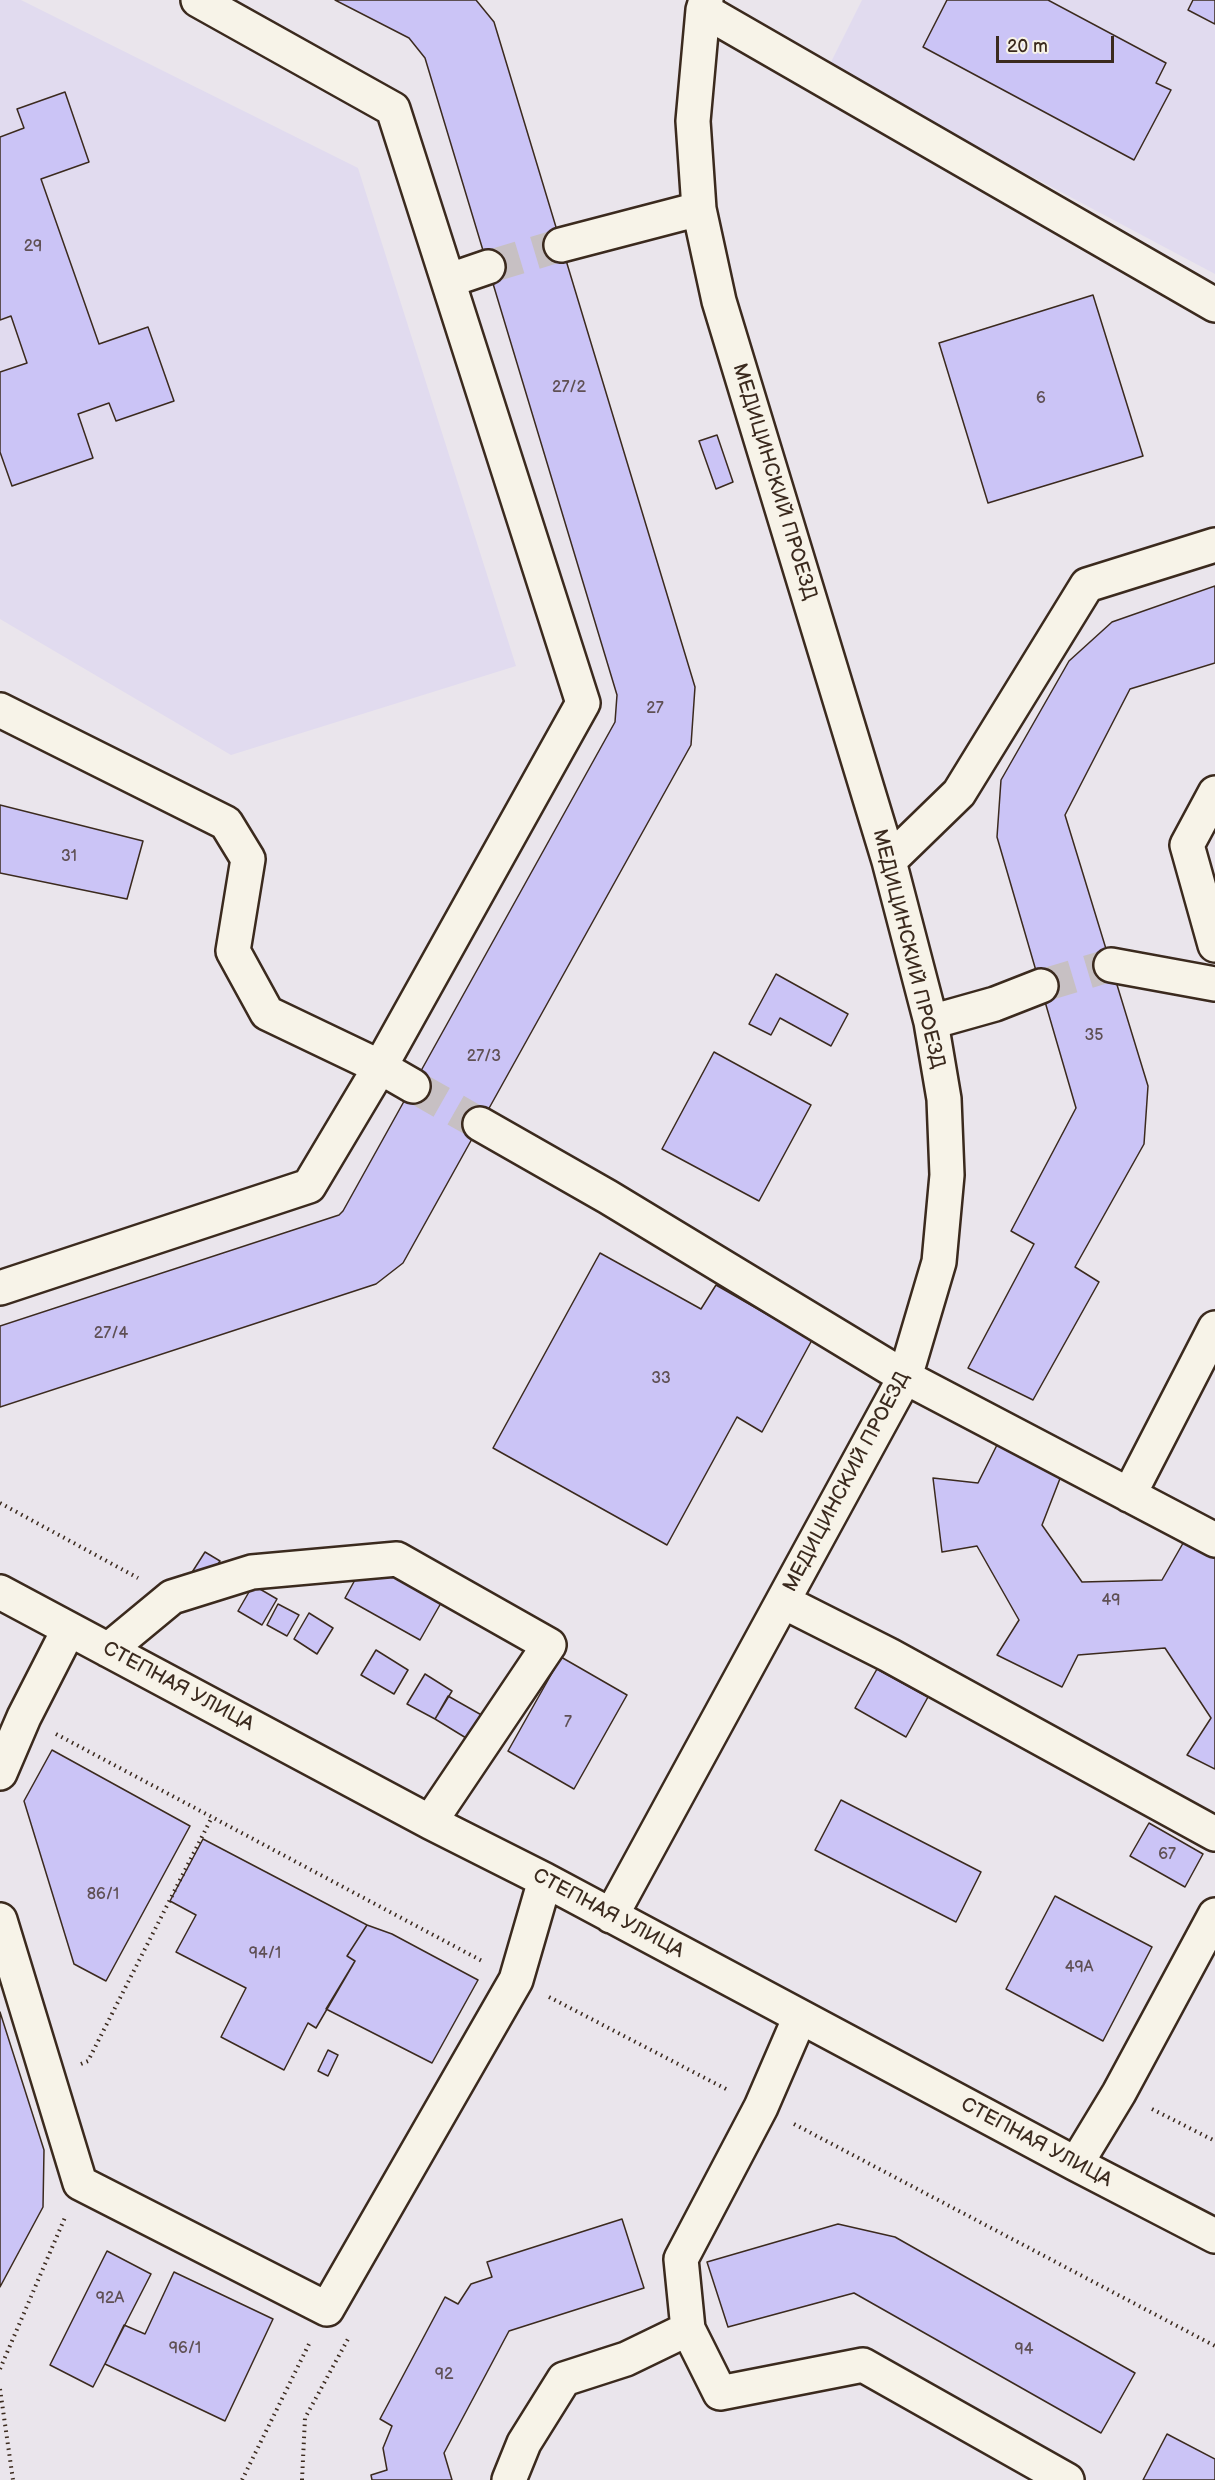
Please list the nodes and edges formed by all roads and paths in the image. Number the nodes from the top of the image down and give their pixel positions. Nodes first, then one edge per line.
1 (198, 0) edge
2 (704, 5) edge
3 (699, 209) junction
4 (561, 245) tunnel mouth
5 (488, 267) tunnel mouth
6 (450, 280) junction
7 (1215, 305) edge
8 (1215, 545) edge
9 (0, 710) edge
10 (1215, 793) edge
11 (889, 861) junction
12 (1215, 945) edge
13 (1111, 965) tunnel mouth
14 (1215, 984) edge
15 (1041, 986) tunnel mouth
16 (931, 1022) junction
17 (380, 1067) junction
18 (413, 1086) tunnel mouth
19 (480, 1124) tunnel mouth
20 (0, 1288) edge
21 (1215, 1328) edge
22 (905, 1377) junction
23 (1129, 1495) junction
24 (0, 1503) edge
25 (1215, 1539) edge
26 (0, 1592) edge
27 (172, 1597) junction
28 (784, 1602) junction
29 (69, 1629) junction
30 (108, 1650) junction
31 (24, 1717) junction
32 (0, 1773) edge
33 (212, 1817) junction
34 (430, 1822) junction
35 (1215, 1834) edge
36 (545, 1880) junction
37 (1215, 1915) edge
38 (611, 1916) junction
39 (0, 1920) edge
40 (516, 1980) junction
41 (800, 2017) junction
42 (48, 2079) junction
43 (1119, 2093) junction
44 (761, 2107) junction
45 (1215, 2141) edge
46 (1076, 2164) junction
47 (80, 2182) junction
48 (1215, 2236) edge
49 (327, 2309) junction
50 (688, 2329) junction
51 (1215, 2346) edge
52 (0, 2369) edge
53 (0, 2389) edge
54 (13, 2480) edge
55 (242, 2480) edge
56 (509, 2480) edge
57 (1067, 2480) edge

1 - 6 street
2 - 3 street, МЕДИЦИНСКИЙ ПРОЕЗД
2 - 7 street
3 - 4 street
3 - 11 street, МЕДИЦИНСКИЙ ПРОЕЗД
5 - 6 street
6 - 17 street
8 - 11 street
9 - 17 street
10 - 12 street
11 - 16 street, МЕДИЦИНСКИЙ ПРОЕЗД
13 - 14 street
15 - 16 street
16 - 22 street, МЕДИЦИНСКИЙ ПРОЕЗД
17 - 18 street
17 - 20 street
19 - 22 street
21 - 23 street
22 - 23 street
22 - 28 street, МЕДИЦИНСКИЙ ПРОЕЗД
23 - 25 street
24 - 27 path
26 - 29 street, СТЕПНАЯ УЛИЦА
27 - 30 street
27 - 34 street
28 - 35 street
28 - 38 street, МЕДИЦИНСКИЙ ПРОЕЗД
29 - 30 street, СТЕПНАЯ УЛИЦА
29 - 31 street
30 - 34 street, СТЕПНАЯ УЛИЦА
31 - 32 street
31 - 33 path
33 - 40 path
33 - 42 path
34 - 36 street, СТЕПНАЯ УЛИЦА
36 - 38 street, СТЕПНАЯ УЛИЦА
36 - 40 street
37 - 43 street
38 - 41 street, СТЕПНАЯ УЛИЦА
39 - 42 street
40 - 44 path
40 - 49 street
41 - 44 street
41 - 46 street, СТЕПНАЯ УЛИЦА
42 - 47 street
43 - 45 path
43 - 46 street
44 - 50 street
44 - 51 path
46 - 48 street, СТЕПНАЯ УЛИЦА
47 - 49 street
47 - 52 path
49 - 55 path
50 - 56 street
50 - 57 street
53 - 54 path

